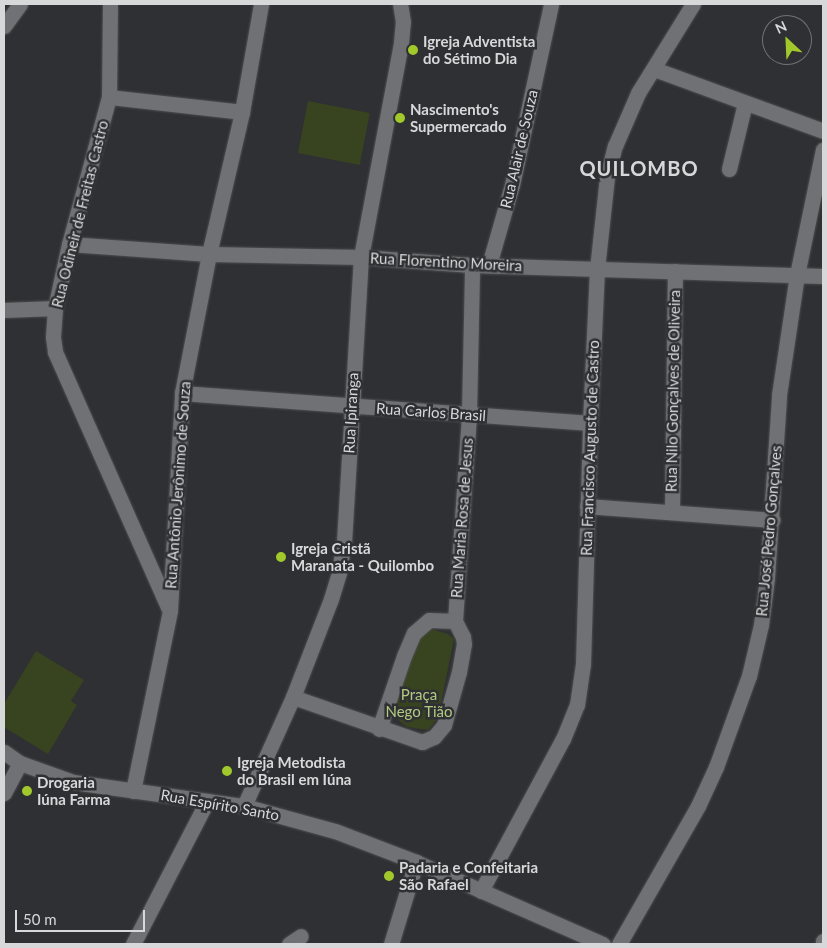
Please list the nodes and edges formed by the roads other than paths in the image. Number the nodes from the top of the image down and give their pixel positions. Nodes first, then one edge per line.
1 (20, 4) edge
2 (110, 4) edge
3 (261, 4) edge
4 (400, 4) edge
5 (552, 4) edge
6 (694, 4) edge
7 (4, 26) edge
8 (654, 69) junction
9 (109, 97) junction
10 (745, 102) junction
11 (242, 112) junction
12 (823, 131) edge
13 (823, 150) edge
14 (728, 168) dead end
15 (69, 244) junction
16 (209, 254) junction
17 (361, 257) junction
18 (472, 265) junction
19 (489, 265) junction
20 (597, 269) junction
21 (675, 271) junction
22 (797, 274) junction
23 (823, 276) edge
24 (55, 308) junction
25 (4, 310) edge
26 (182, 393) junction
27 (351, 406) junction
28 (469, 414) junction
29 (590, 423) junction
30 (587, 506) junction
31 (672, 512) junction
32 (772, 520) junction
33 (170, 610) junction
34 (455, 621) junction
35 (293, 697) junction
36 (379, 729) junction
37 (4, 752) edge
38 (20, 763) junction
39 (6, 784) edge
40 (133, 791) junction
41 (207, 801) junction
42 (244, 806) junction
43 (416, 862) junction
44 (481, 891) junction
45 (133, 944) edge
46 (391, 944) edge
47 (603, 944) edge
48 (619, 944) edge

1 - 7 street
2 - 9 street, Rua Odineir de Freitas Castro
3 - 11 street, Rua Antônio Jerônimo de Souza
4 - 17 street, Rua Ipiranga
5 - 19 street, Rua Alair de Souza
6 - 8 street, Rua Francisco Augusto de Castro
8 - 10 street
8 - 20 street, Rua Francisco Augusto de Castro
9 - 11 street
9 - 15 street, Rua Odineir de Freitas Castro
10 - 12 street
10 - 14 street
11 - 16 street, Rua Antônio Jerônimo de Souza
13 - 22 street, Rua José Pedro Gonçalves
15 - 16 street, Rua Florentino Moreira
15 - 24 street, Rua Odineir de Freitas Castro
16 - 17 street, Rua Florentino Moreira
16 - 26 street, Rua Antônio Jerônimo de Souza
17 - 18 street, Rua Florentino Moreira
17 - 27 street, Rua Ipiranga
18 - 19 street, Rua Florentino Moreira
18 - 28 street, Rua Maria Rosa de Jesus
19 - 20 street, Rua Florentino Moreira
20 - 21 street, Rua Florentino Moreira
20 - 29 street, Rua Francisco Augusto de Castro
21 - 22 street, Rua Florentino Moreira
21 - 31 street, Rua Nilo Gonçalves de Oliveira
22 - 23 street, Rua Florentino Moreira
22 - 32 street, Rua José Pedro Gonçalves
24 - 25 street
24 - 33 street, Rua Odineir de Freitas Castro
26 - 27 street, Rua Carlos Brasil
26 - 33 street, Rua Antônio Jerônimo de Souza
27 - 28 street, Rua Carlos Brasil
27 - 35 street, Rua Ipiranga
28 - 29 street, Rua Carlos Brasil
28 - 34 street, Rua Maria Rosa de Jesus
29 - 30 street, Rua Francisco Augusto de Castro
30 - 31 street
30 - 44 street, Rua Francisco Augusto de Castro
31 - 32 street
32 - 48 street, Rua José Pedro Gonçalves
33 - 40 street, Rua Antônio Jerônimo de Souza
34 - 36 street
34 - 36 street, Rua Maria Rosa de Jesus
35 - 36 street, Rua Maria Rosa de Jesus
35 - 42 street, Rua Ipiranga
37 - 38 street, Rua Espírito Santo
38 - 39 street
38 - 40 street, Rua Espírito Santo
40 - 41 street, Rua Espírito Santo
41 - 42 street, Rua Espírito Santo
41 - 45 street
42 - 43 street, Rua Espírito Santo
43 - 44 street, Rua Espírito Santo
43 - 46 street
44 - 47 street, Rua Espírito Santo

